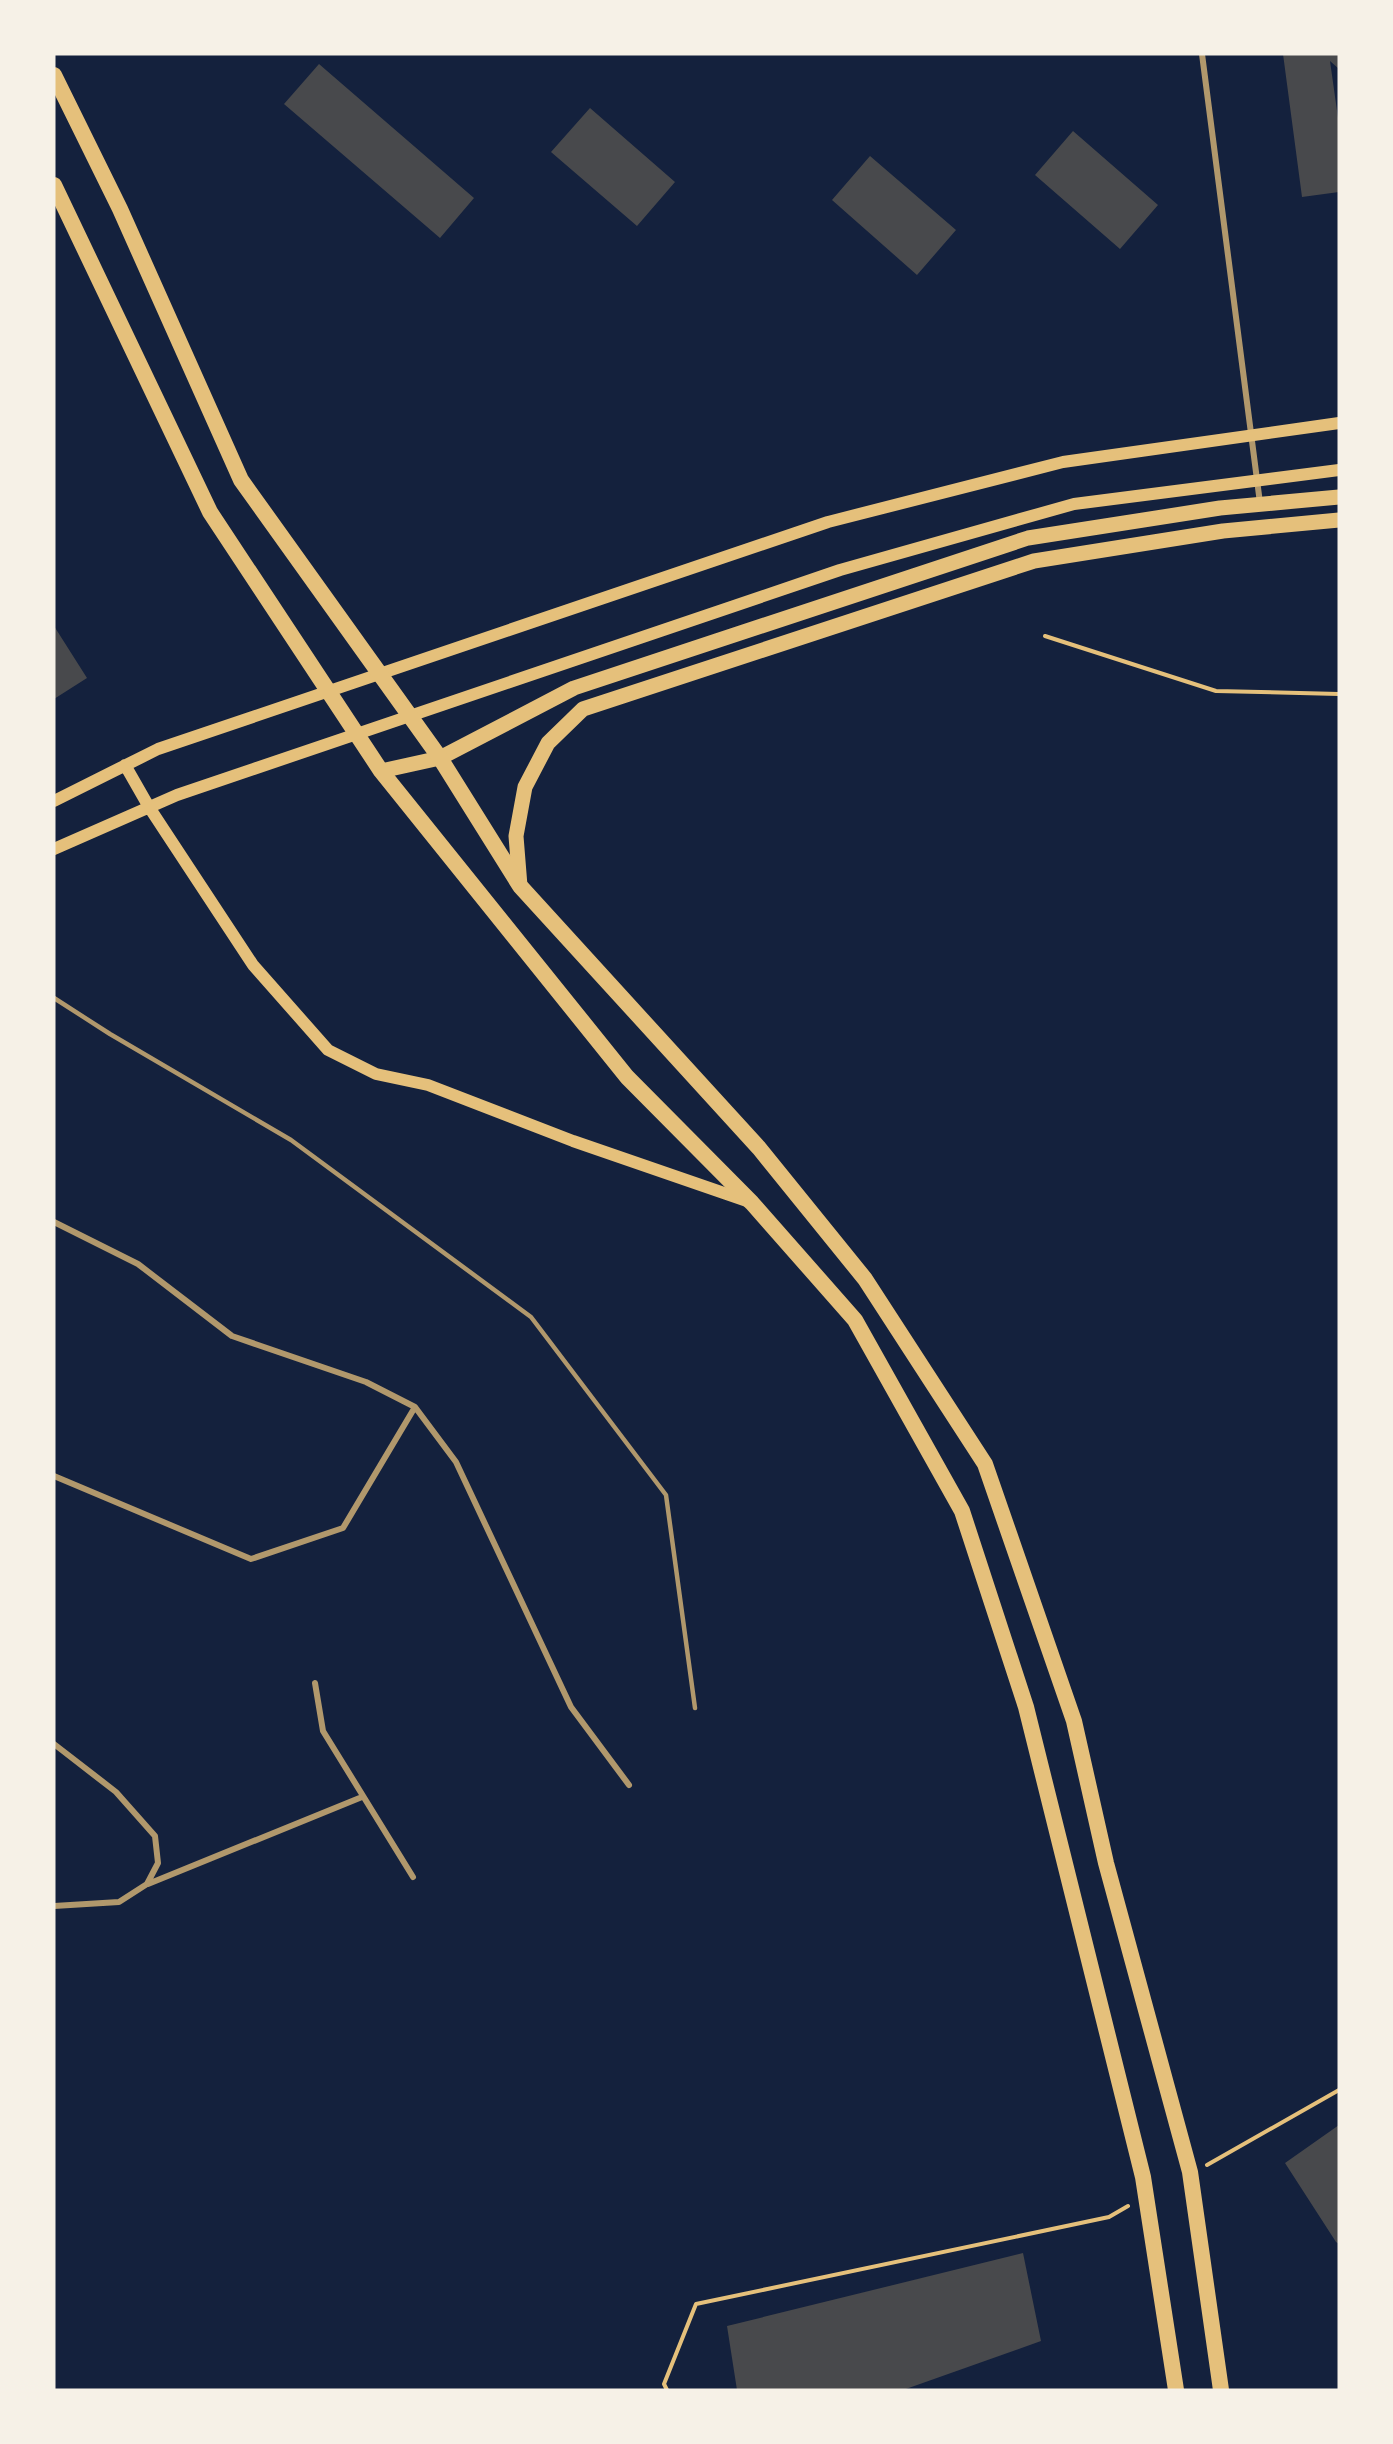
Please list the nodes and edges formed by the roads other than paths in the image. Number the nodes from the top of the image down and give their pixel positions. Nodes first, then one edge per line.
1 (1202, 54) edge
2 (54, 75) edge
3 (54, 185) edge
4 (1339, 423) edge
5 (1339, 470) edge
6 (1339, 497) edge
7 (1260, 504) junction
8 (1339, 520) edge
9 (440, 758) junction
10 (125, 765) junction
11 (381, 771) junction
12 (54, 801) edge
13 (149, 807) junction
14 (54, 849) edge
15 (520, 886) junction
16 (54, 998) edge
17 (752, 1203) junction
18 (54, 1222) edge
19 (415, 1407) junction
20 (54, 1476) edge
21 (315, 1683) dead end
22 (694, 1708) dead end
23 (54, 1744) edge
24 (629, 1785) dead end
25 (362, 1797) junction
26 (412, 1877) dead end
27 (147, 1884) junction
28 (54, 1906) edge
29 (1176, 2390) edge
30 (1221, 2390) edge

1 - 7 street
2 - 9 highway
3 - 11 highway
4 - 10 main road
5 - 13 main road
6 - 7 main road
7 - 9 main road
8 - 15 main road
9 - 11 main road
9 - 15 highway
10 - 12 main road
10 - 13 main road
11 - 17 highway
13 - 14 main road
13 - 17 main road
15 - 30 highway
16 - 22 lane
17 - 29 highway
18 - 19 street
19 - 20 street
19 - 24 street
21 - 25 street
23 - 27 street
25 - 26 street
25 - 27 street
27 - 28 street

